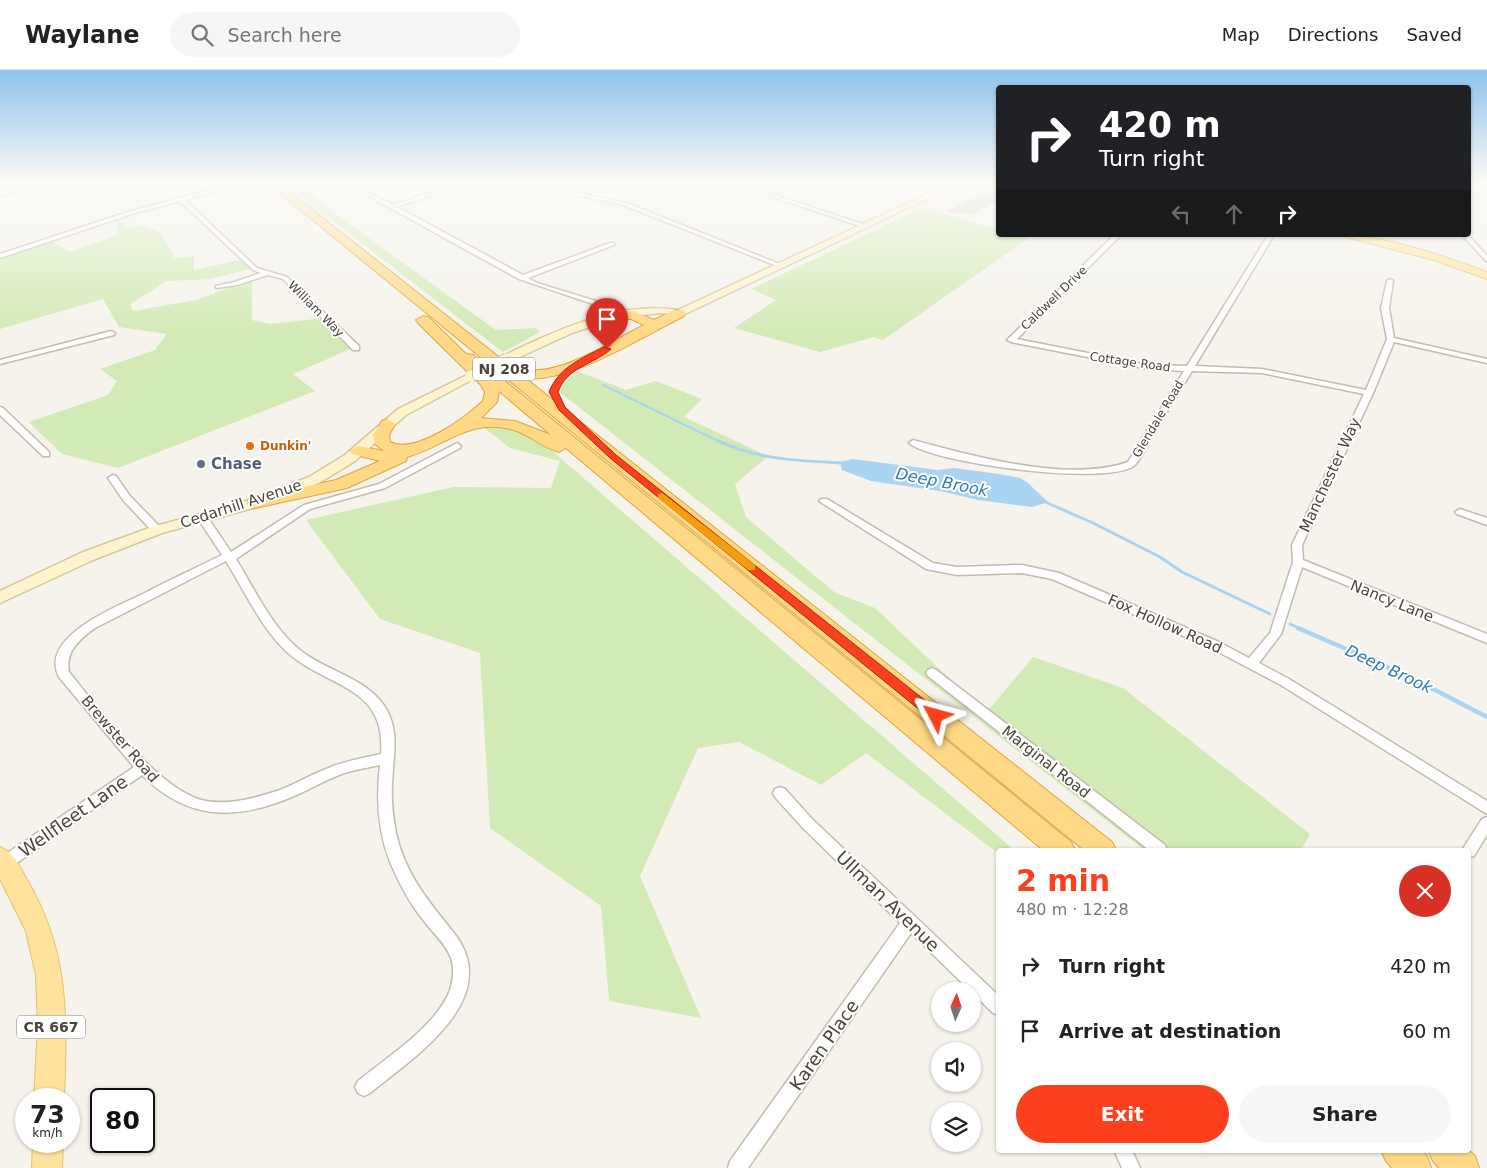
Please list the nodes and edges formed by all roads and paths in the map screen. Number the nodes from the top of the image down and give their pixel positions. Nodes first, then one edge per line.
1 (70, 232) edge
2 (217, 232) edge
3 (320, 232) edge
4 (329, 232) edge
5 (437, 232) edge
6 (696, 232) edge
7 (851, 232) edge
8 (1116, 237) edge
9 (1270, 237) edge
10 (1351, 237) edge
11 (1467, 237) edge
12 (612, 244) dead end
13 (0, 256) edge
14 (1487, 260) edge
15 (779, 265) junction
16 (270, 273) junction
17 (1484, 274) edge
18 (521, 278) junction
19 (1390, 281) dead end
20 (381, 286) dead end
21 (218, 287) dead end
22 (723, 292) junction
23 (596, 302) junction
24 (679, 312) junction
25 (631, 313) junction
26 (616, 315) junction
27 (595, 320) junction
28 (654, 325) junction
29 (111, 334) dead end
30 (467, 339) junction
31 (1391, 339) junction
32 (1011, 340) joint
33 (356, 348) dead end
34 (507, 359) joint
35 (1487, 361) edge
36 (0, 362) edge
37 (575, 365) junction
38 (1189, 368) junction
39 (1369, 393) junction
40 (0, 410) edge
41 (386, 424) junction
42 (446, 433) junction
43 (913, 443) dead end
44 (422, 445) junction
45 (457, 446) dead end
46 (46, 454) dead end
47 (354, 454) junction
48 (613, 456) junction
49 (402, 457) junction
50 (113, 478) dead end
51 (824, 501) dead end
52 (255, 503) junction
53 (1460, 512) dead end
54 (202, 517) junction
55 (663, 519) junction
56 (1487, 522) edge
57 (157, 530) junction
58 (230, 557) junction
59 (1298, 562) junction
60 (0, 597) edge
61 (1487, 639) edge
62 (1251, 664) junction
63 (932, 673) dead end
64 (387, 758) junction
65 (142, 768) junction
66 (780, 793) dead end
67 (1487, 808) edge
68 (1487, 823) edge
69 (1060, 848) edge
70 (1101, 848) edge
71 (1157, 848) edge
72 (1471, 848) edge
73 (2, 861) edge
74 (910, 922) junction
75 (996, 1004) edge
76 (364, 1087) dead end
77 (50, 1088) edge
78 (48, 1153) edge
79 (1124, 1153) edge
80 (1400, 1153) edge
81 (1447, 1153) edge
82 (47, 1168) edge
83 (737, 1168) edge
84 (1131, 1168) edge
85 (1415, 1168) edge
86 (1463, 1168) edge

1 - 13 street
2 - 16 street, William Way
3 - 20 highway, NJ 208
4 - 30 highway, NJ 208
5 - 18 street
6 - 15 street
7 - 15 main road, Cedarhill Avenue
8 - 32 street, Caldwell Drive
9 - 38 street, Glendale Road
10 - 17 main road
11 - 14 street
12 - 18 street
15 - 22 main road, Cedarhill Avenue
16 - 21 street
16 - 33 street, William Way
18 - 23 street
19 - 31 street
22 - 24 main road, Cedarhill Avenue
22 - 25 main road, Cedarhill Avenue
23 - 25 street
23 - 27 street
24 - 25 main road, Cedarhill Avenue
24 - 28 highway
25 - 26 main road, Cedarhill Avenue
25 - 28 highway
26 - 27 main road, Cedarhill Avenue
26 - 28 highway
27 - 34 main road, Cedarhill Avenue
28 - 37 highway
29 - 36 street
30 - 37 highway
30 - 48 highway, NJ 208
31 - 35 street
31 - 39 street, Manchester Way
32 - 38 street, Cottage Road
34 - 41 main road, Cedarhill Avenue, bridge
37 - 48 highway
38 - 39 street, Cottage Road
38 - 43 street, Glendale Road
39 - 59 street, Manchester Way
40 - 46 street
41 - 44 highway
41 - 47 main road, Cedarhill Avenue
42 - 44 highway
42 - 55 highway
42 - 55 highway, NJ 208
44 - 47 highway
44 - 49 highway
45 - 58 street, Brewster Road
47 - 49 highway
47 - 52 main road, Cedarhill Avenue
48 - 70 highway, NJ 208
49 - 52 highway
50 - 57 street
51 - 62 street, Fox Hollow Road
52 - 54 main road, Cedarhill Avenue
53 - 56 street
54 - 57 main road, Cedarhill Avenue
54 - 58 street
55 - 69 highway, NJ 208
57 - 60 main road, Cedarhill Avenue
58 - 64 street
58 - 65 street, Brewster Road
59 - 61 street, Nancy Lane
59 - 62 street, Manchester Way
62 - 67 street, Fox Hollow Road
63 - 71 street, Marginal Road
64 - 65 street, Brewster Road
64 - 76 street
65 - 73 street, Wellfleet Lane
66 - 74 street, Ullman Avenue
68 - 72 street
73 - 77 main road, CR 667
74 - 75 street, Ullman Avenue
74 - 83 street, Karen Place
78 - 82 main road
79 - 84 street
80 - 85 highway
81 - 86 highway

